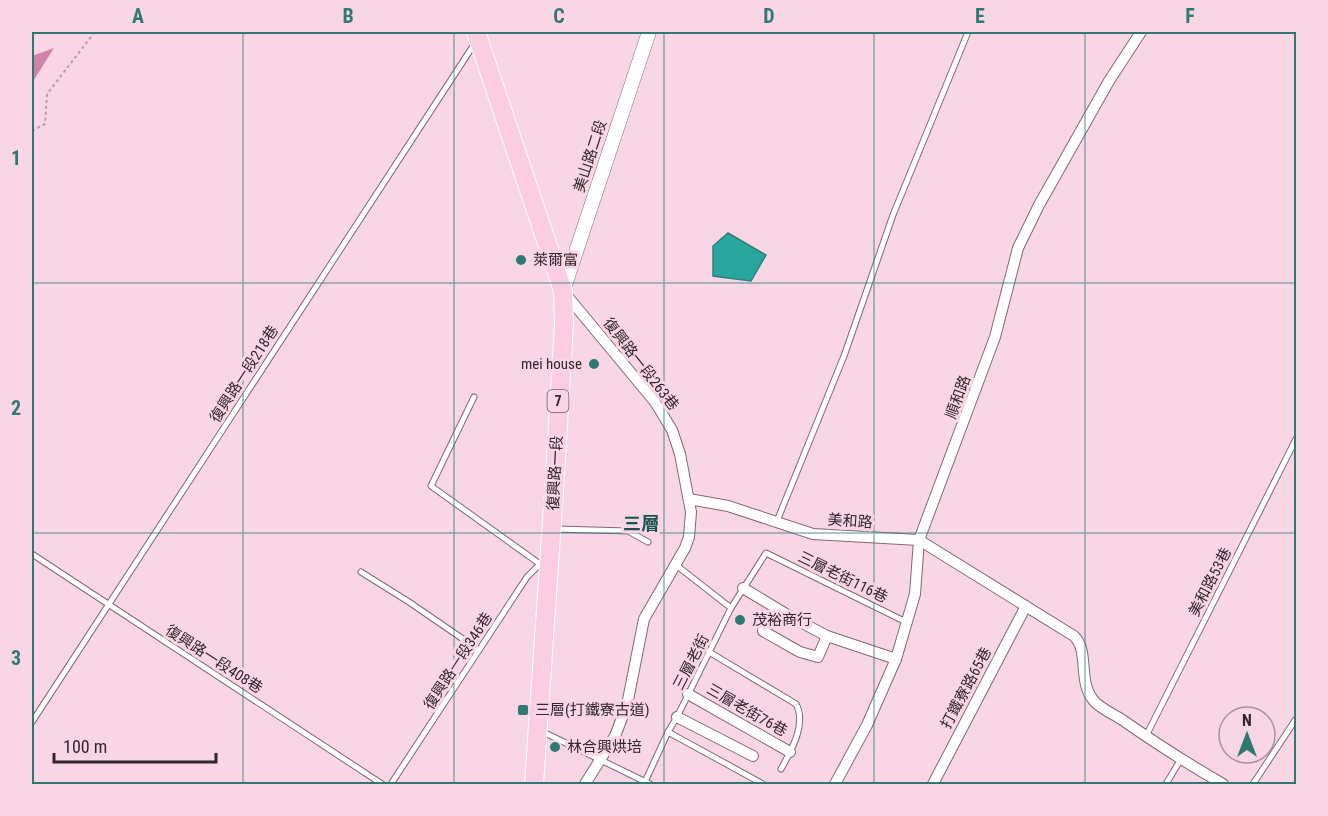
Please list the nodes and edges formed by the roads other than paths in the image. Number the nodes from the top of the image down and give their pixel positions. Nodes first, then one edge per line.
1 (649, 32) edge
2 (968, 32) edge
3 (1140, 32) edge
4 (477, 35) edge
5 (563, 291) junction
6 (474, 396) dead end
7 (1296, 439) edge
8 (689, 499) junction
9 (777, 521) junction
10 (551, 529) junction
11 (919, 540) junction
12 (648, 542) dead end
13 (766, 553) joint
14 (32, 554) edge
15 (545, 559) junction
16 (676, 565) junction
17 (361, 572) dead end
18 (743, 588) junction
19 (108, 604) junction
20 (1026, 606) junction
21 (731, 608) junction
22 (908, 623) junction
23 (763, 631) dead end
24 (827, 636) junction
25 (479, 650) junction
26 (709, 652) junction
27 (896, 659) junction
28 (688, 694) junction
29 (677, 717) junction
30 (1296, 719) edge
31 (32, 723) edge
32 (537, 729) junction
33 (668, 732) junction
34 (1146, 736) junction
35 (790, 752) junction
36 (753, 756) dead end
37 (1181, 759) junction
38 (600, 760) junction
39 (781, 769) dead end
40 (382, 784) edge
41 (391, 784) edge
42 (534, 784) edge
43 (585, 784) edge
44 (647, 784) edge
45 (763, 784) edge
46 (835, 784) edge
47 (933, 784) edge
48 (1166, 784) edge
49 (1223, 784) edge
50 (1253, 784) edge

1 - 5 street, 美山路二段
2 - 9 lane
3 - 11 street, 順和路
4 - 5 main road, 復興路一段 / 7
4 - 19 lane, 復興路一段218巷
5 - 8 street, 復興路一段263巷
5 - 10 main road, 復興路一段 / 7
6 - 15 lane
7 - 34 lane, 美和路53巷
8 - 9 street, 美和路
8 - 16 street
9 - 11 street, 美和路
10 - 12 lane
10 - 15 main road, 復興路一段 / 7
11 - 20 street, 美和路
11 - 22 street, 順和路
13 - 18 lane, 三層老街
13 - 22 lane, 三層老街116巷
14 - 19 lane, 復興路一段408巷
15 - 25 lane, 復興路一段346巷
15 - 32 main road, 復興路一段 / 7
16 - 21 lane
16 - 38 street
17 - 25 lane
18 - 21 lane, 三層老街
18 - 24 street
19 - 31 lane, 復興路一段218巷
19 - 40 lane, 復興路一段408巷
20 - 34 street, 美和路
20 - 47 street, 打鐵寮路65巷
21 - 26 lane, 三層老街
22 - 27 street, 順和路
23 - 24 street
24 - 27 street
25 - 41 lane, 復興路一段346巷
26 - 28 lane, 三層老街
26 - 35 lane
27 - 46 street, 順和路
28 - 29 lane, 三層老街
28 - 35 street, 三層老街76巷
29 - 33 lane, 三層老街
29 - 36 street
30 - 50 lane
32 - 38 lane
32 - 42 main road, 復興路一段 / 7
33 - 44 lane, 三層老街
33 - 45 lane
34 - 37 street, 美和路
35 - 39 lane
37 - 48 lane
37 - 49 street, 美和路
38 - 43 street
38 - 44 lane

